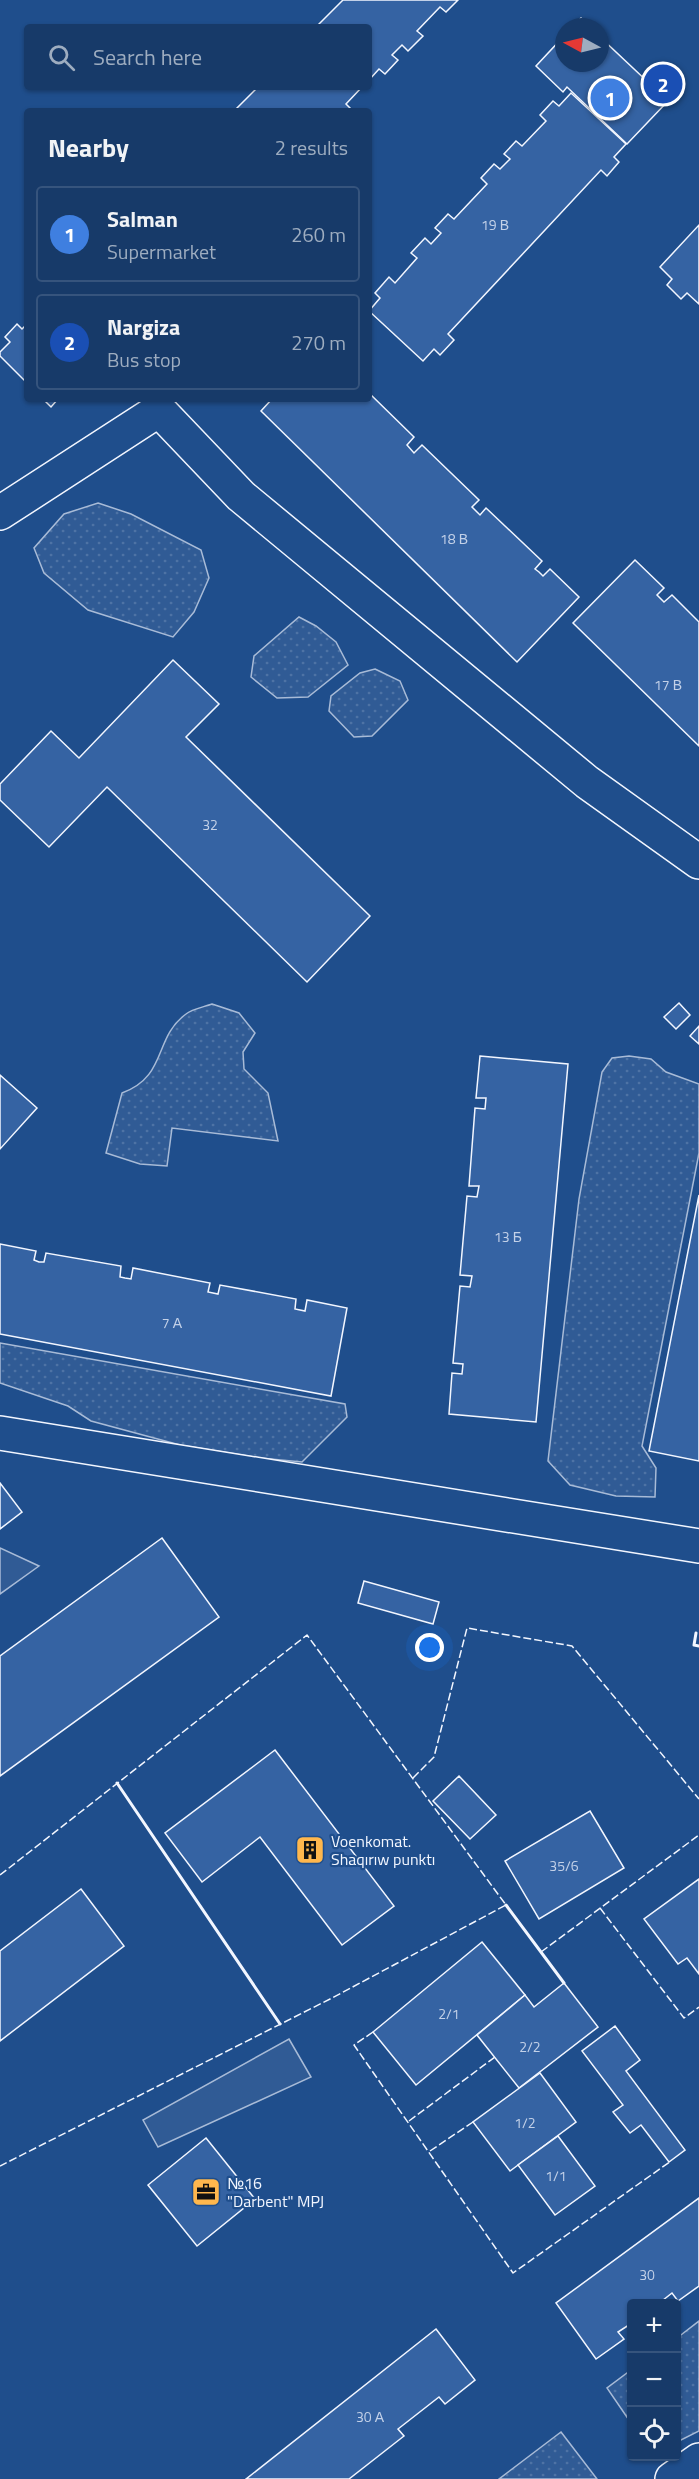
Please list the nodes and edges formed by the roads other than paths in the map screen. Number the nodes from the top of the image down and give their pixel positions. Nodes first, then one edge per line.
1 (0, 513) edge
2 (699, 862) edge
3 (0, 1433) edge
4 (699, 1546) edge
5 (699, 2460) edge
6 (672, 2479) edge

1 - 2 street
3 - 4 street
5 - 6 street

